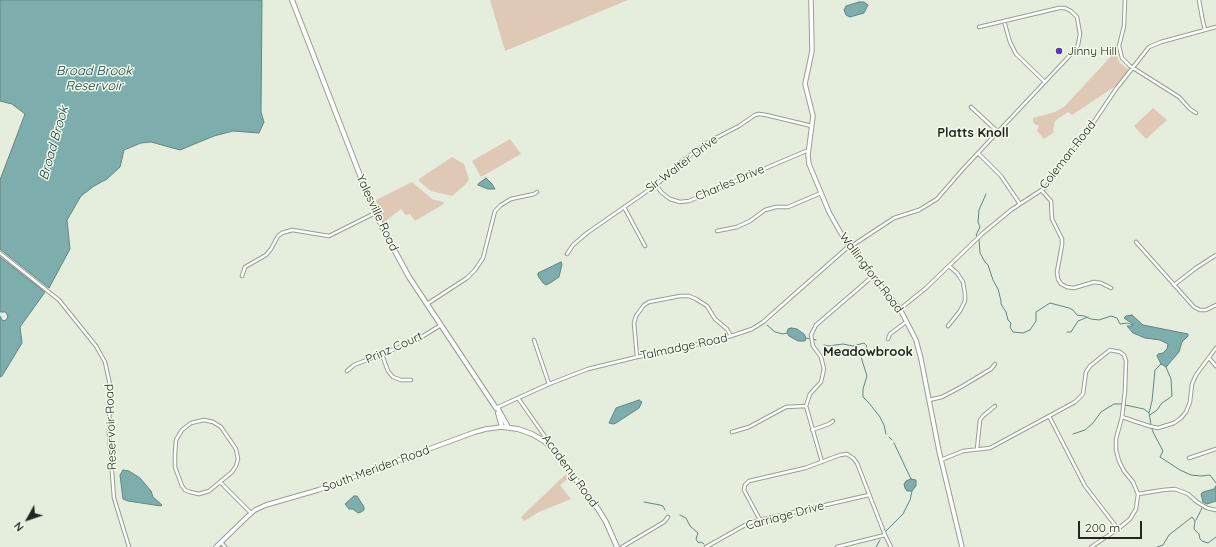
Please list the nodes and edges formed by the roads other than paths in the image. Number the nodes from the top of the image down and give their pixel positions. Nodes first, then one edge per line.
1 (292, 0) edge
2 (811, 0) edge
3 (1125, 0) edge
4 (1199, 0) edge
5 (1004, 21) junction
6 (979, 27) dead end
7 (1216, 27) edge
8 (1205, 30) junction
9 (1132, 68) junction
10 (1045, 82) junction
11 (971, 107) dead end
12 (1196, 113) dead end
13 (812, 126) junction
14 (998, 132) junction
15 (809, 151) junction
16 (978, 153) junction
17 (656, 185) junction
18 (1042, 191) junction
19 (538, 192) dead end
20 (821, 193) junction
21 (1020, 204) junction
22 (624, 207) junction
23 (375, 213) junction
24 (717, 230) dead end
25 (1136, 242) dead end
26 (645, 246) dead end
27 (850, 247) junction
28 (0, 253) edge
29 (566, 254) dead end
30 (1216, 255) edge
31 (949, 266) junction
32 (242, 276) dead end
33 (873, 276) junction
34 (1174, 285) junction
35 (1111, 288) dead end
36 (427, 304) junction
37 (1216, 305) edge
38 (900, 309) junction
39 (907, 321) junction
40 (441, 325) junction
41 (948, 326) dead end
42 (731, 336) junction
43 (888, 339) dead end
44 (534, 340) dead end
45 (1216, 348) edge
46 (382, 355) junction
47 (637, 357) junction
48 (1209, 358) junction
49 (995, 364) dead end
50 (1216, 366) edge
51 (347, 371) dead end
52 (411, 380) dead end
53 (549, 384) junction
54 (518, 398) junction
55 (929, 400) junction
56 (806, 406) junction
57 (995, 406) dead end
58 (496, 408) junction
59 (1048, 416) junction
60 (1122, 417) junction
61 (833, 421) dead end
62 (502, 427) junction
63 (508, 427) junction
64 (812, 430) junction
65 (732, 432) dead end
66 (548, 444) junction
67 (977, 449) junction
68 (1216, 449) edge
69 (1189, 458) dead end
70 (941, 460) junction
71 (822, 462) junction
72 (220, 482) junction
73 (1138, 494) junction
74 (869, 495) junction
75 (1216, 510) edge
76 (251, 514) junction
77 (668, 517) dead end
78 (760, 520) junction
79 (1118, 530) junction
80 (884, 536) junction
81 (221, 542) junction
82 (710, 546) edge
83 (129, 547) edge
84 (216, 547) edge
85 (225, 547) edge
86 (617, 547) edge
87 (622, 547) edge
88 (706, 547) edge
89 (837, 547) edge
90 (891, 547) edge
91 (962, 547) edge
92 (1091, 547) edge

1 - 23 main road, Yalesville Road
2 - 13 street, Wallingford Road
3 - 9 street
4 - 8 street
5 - 6 street
5 - 10 street
5 - 10 street, Talmadge Road
7 - 8 street, Coleman Road
8 - 9 street, Coleman Road
9 - 12 street
9 - 18 street, Coleman Road
10 - 14 street, Talmadge Road
11 - 14 street
13 - 15 street, Wallingford Road
13 - 17 street, Sir Walter Drive
14 - 16 street, Talmadge Road
15 - 17 street, Charles Drive
15 - 20 street, Wallingford Road
16 - 21 street
16 - 27 street, Talmadge Road
17 - 22 street, Sir Walter Drive
18 - 21 street, Coleman Road
18 - 35 street
19 - 36 street
20 - 24 street
20 - 27 street, Wallingford Road
21 - 31 street, Coleman Road
22 - 26 street
22 - 29 street, Sir Walter Drive
23 - 32 street
23 - 36 main road, Yalesville Road
25 - 34 street
27 - 33 street, Wallingford Road
27 - 42 street, Talmadge Road
28 - 83 street, Reservoir Road
30 - 34 street
31 - 38 street, Coleman Road
31 - 41 street
33 - 38 street, Wallingford Road
33 - 56 street
34 - 37 street
36 - 40 main road, Yalesville Road
38 - 39 street, Wallingford Road
39 - 43 street
39 - 55 street, Wallingford Road
40 - 46 street, Prinz Court
40 - 58 main road, Yalesville Road
42 - 47 street, Talmadge Road
42 - 47 street
44 - 53 street
45 - 48 street
46 - 51 street, Prinz Court
46 - 52 street
47 - 53 street, Talmadge Road
48 - 50 street
48 - 60 street
49 - 55 street
53 - 54 street, Talmadge Road
54 - 58 street, Talmadge Road
54 - 66 street, Academy Road
55 - 70 street, Wallingford Road
56 - 64 street
56 - 65 street
57 - 67 street
58 - 62 main road, Yalesville Road
58 - 63 main road, Yalesville Road
59 - 60 street
59 - 67 street
59 - 79 street
60 - 73 street
61 - 64 street
62 - 63 main road, South Meriden Road
62 - 76 street, South Meriden Road
63 - 66 main road, South Meriden Road
64 - 71 street
66 - 86 main road, Academy Road
67 - 70 street
68 - 69 street
70 - 91 street, Wallingford Road
71 - 74 street
71 - 78 street
72 - 72 street
72 - 76 street
73 - 75 street
73 - 79 street
74 - 78 street, Carriage Drive
74 - 80 street
76 - 81 street, South Meriden Road
77 - 87 street
78 - 82 street, Carriage Drive
79 - 92 street
80 - 89 street
80 - 90 street
81 - 84 street, South Meriden Road
81 - 85 street
82 - 88 street, Carriage Drive

